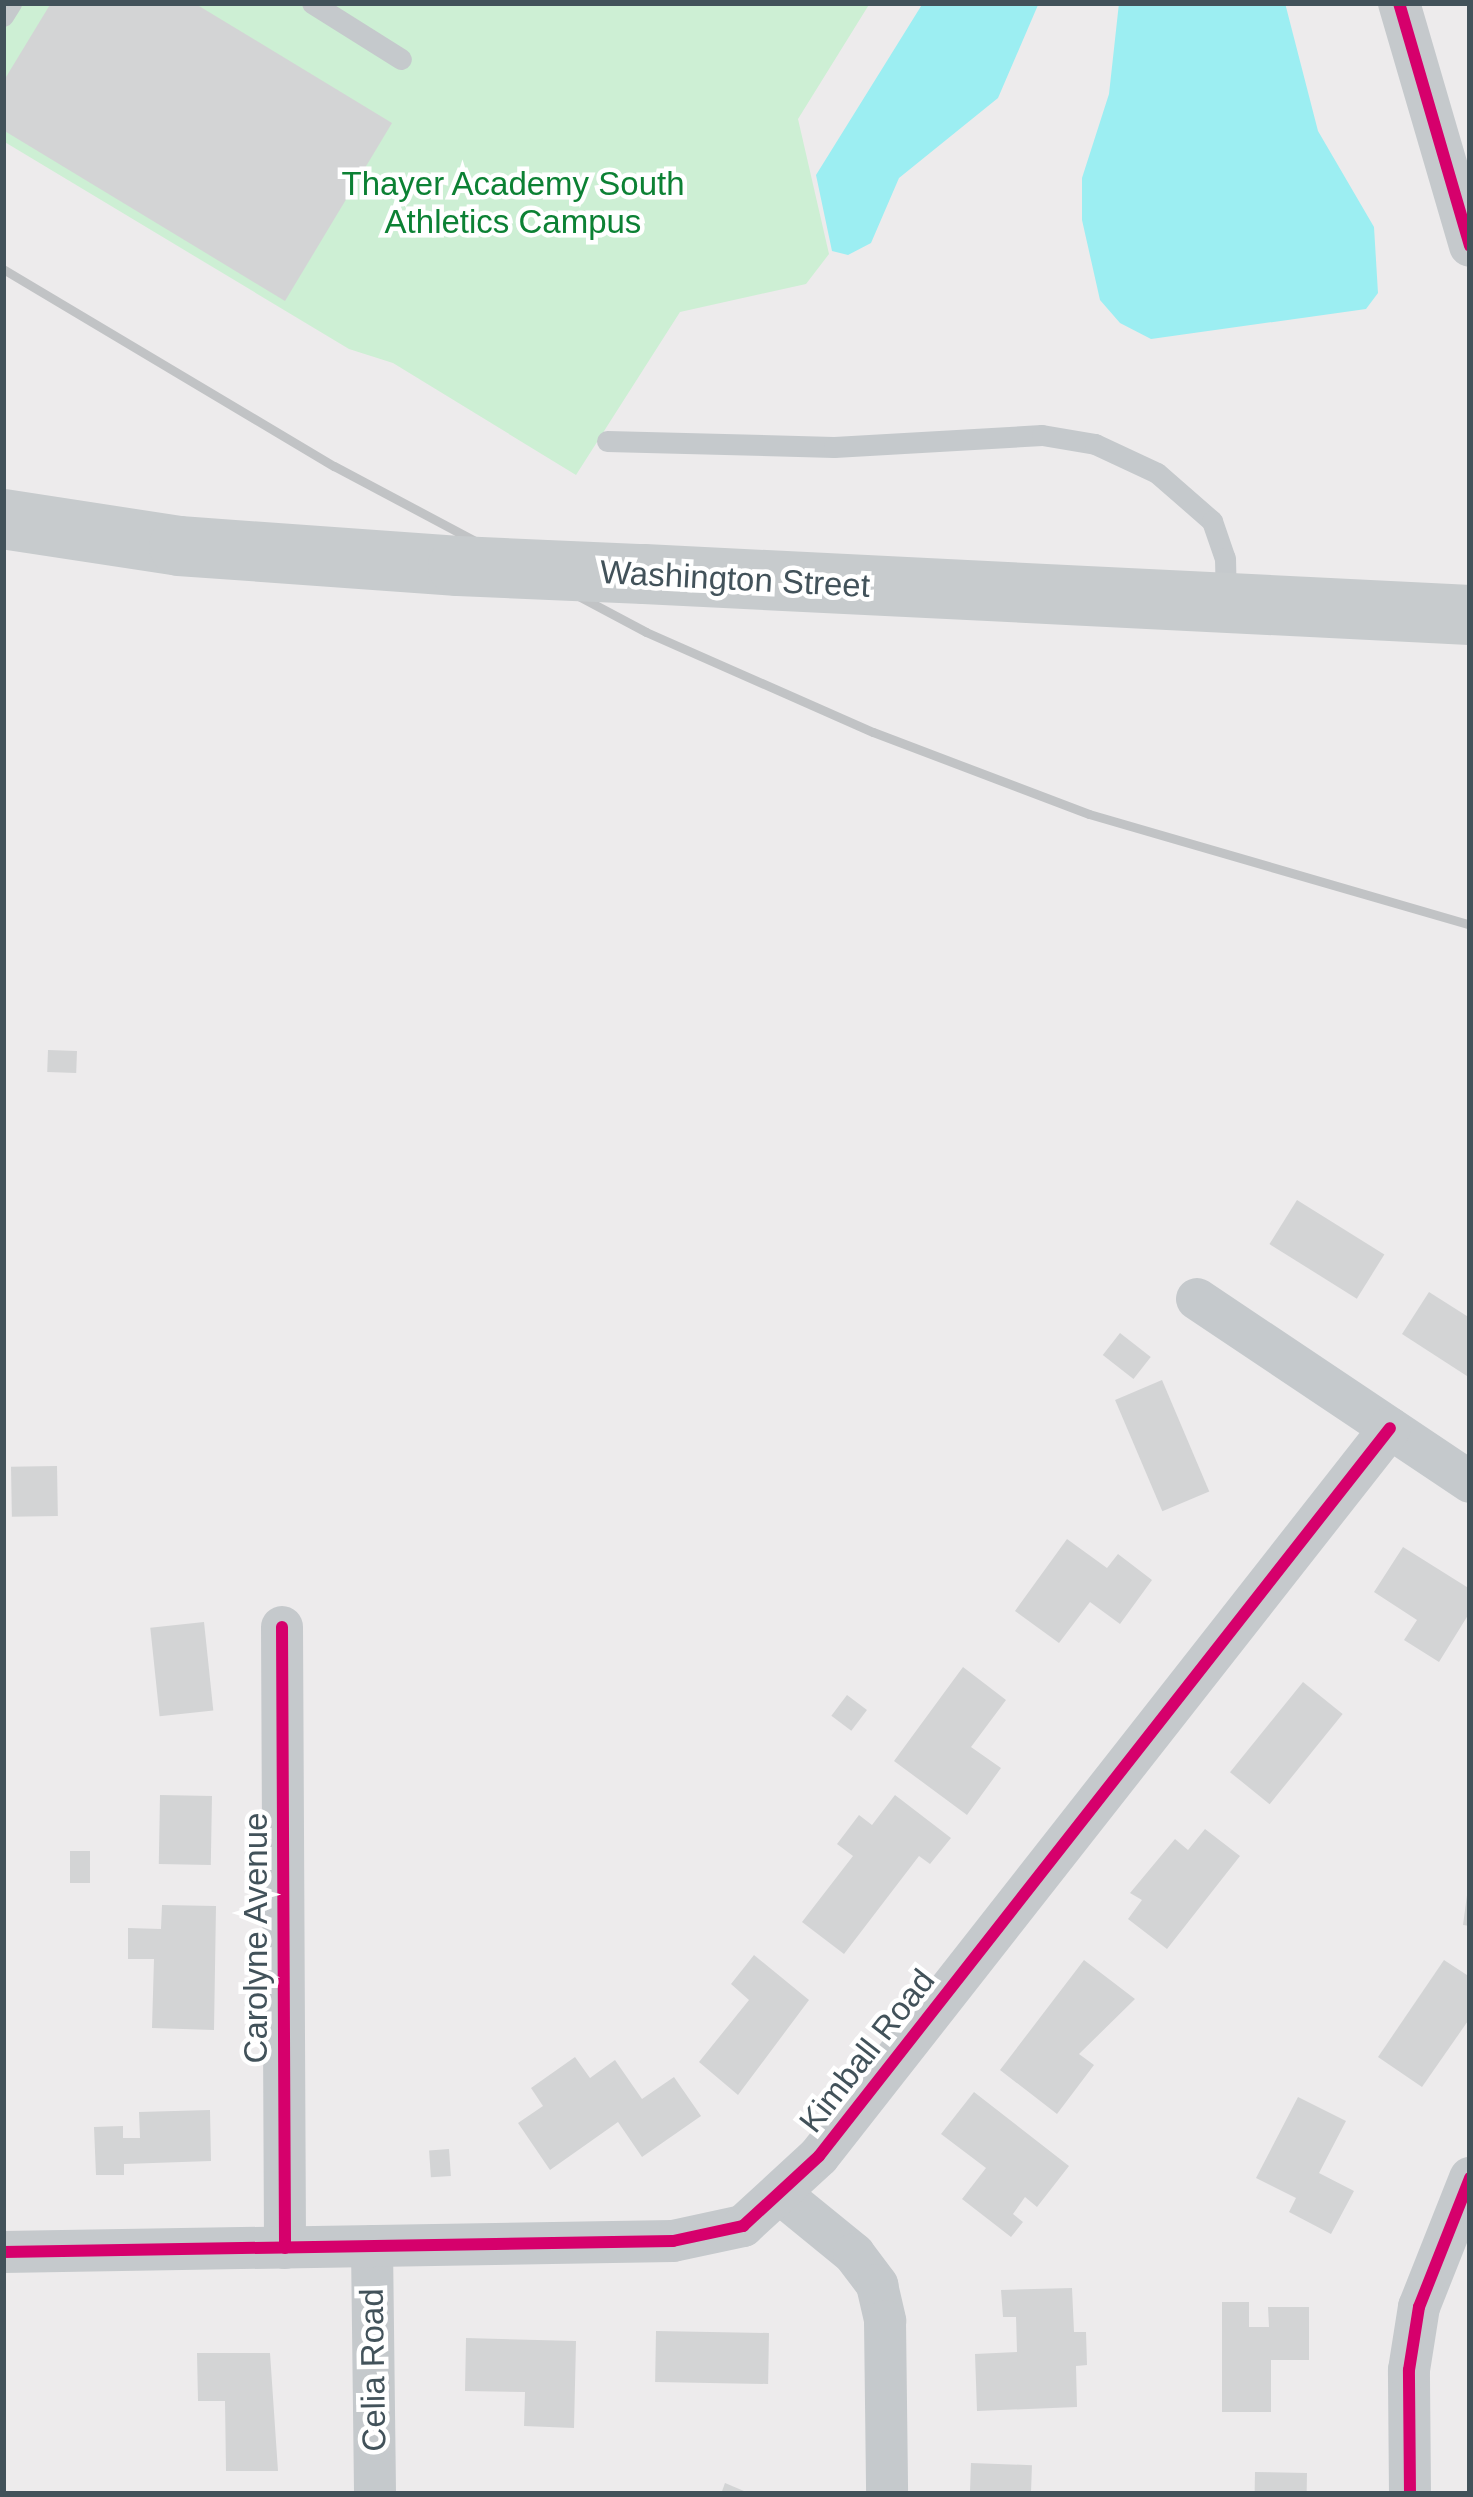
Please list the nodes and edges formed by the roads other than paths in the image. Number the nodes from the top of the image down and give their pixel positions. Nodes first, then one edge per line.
1 (11, 3) edge
2 (312, 3) edge
3 (1399, 3) edge
4 (3, 16) edge
5 (401, 59) dead end
6 (1470, 246) edge
7 (608, 441) dead end
8 (3, 520) edge
9 (1226, 602) junction
10 (1470, 615) edge
11 (1197, 1299) dead end
12 (1390, 1428) junction
13 (1470, 1482) edge
14 (282, 1627) dead end
15 (1470, 2178) edge
16 (783, 2196) junction
17 (372, 2246) junction
18 (285, 2248) junction
19 (3, 2252) edge
20 (375, 2494) edge
21 (887, 2494) edge
22 (1409, 2494) edge

1 - 4 lane
2 - 5 lane
3 - 6 street
7 - 9 lane
8 - 9 main road, Washington Street, bridge
9 - 10 main road, Washington Street
11 - 12 street
12 - 13 street
12 - 16 street, Kimball Road
14 - 18 street, Carolyne Avenue
15 - 22 street
16 - 17 street, Kimball Road
16 - 21 street
17 - 18 street, Kimball Road
17 - 20 street, Celia Road
18 - 19 street, Kimball Road

